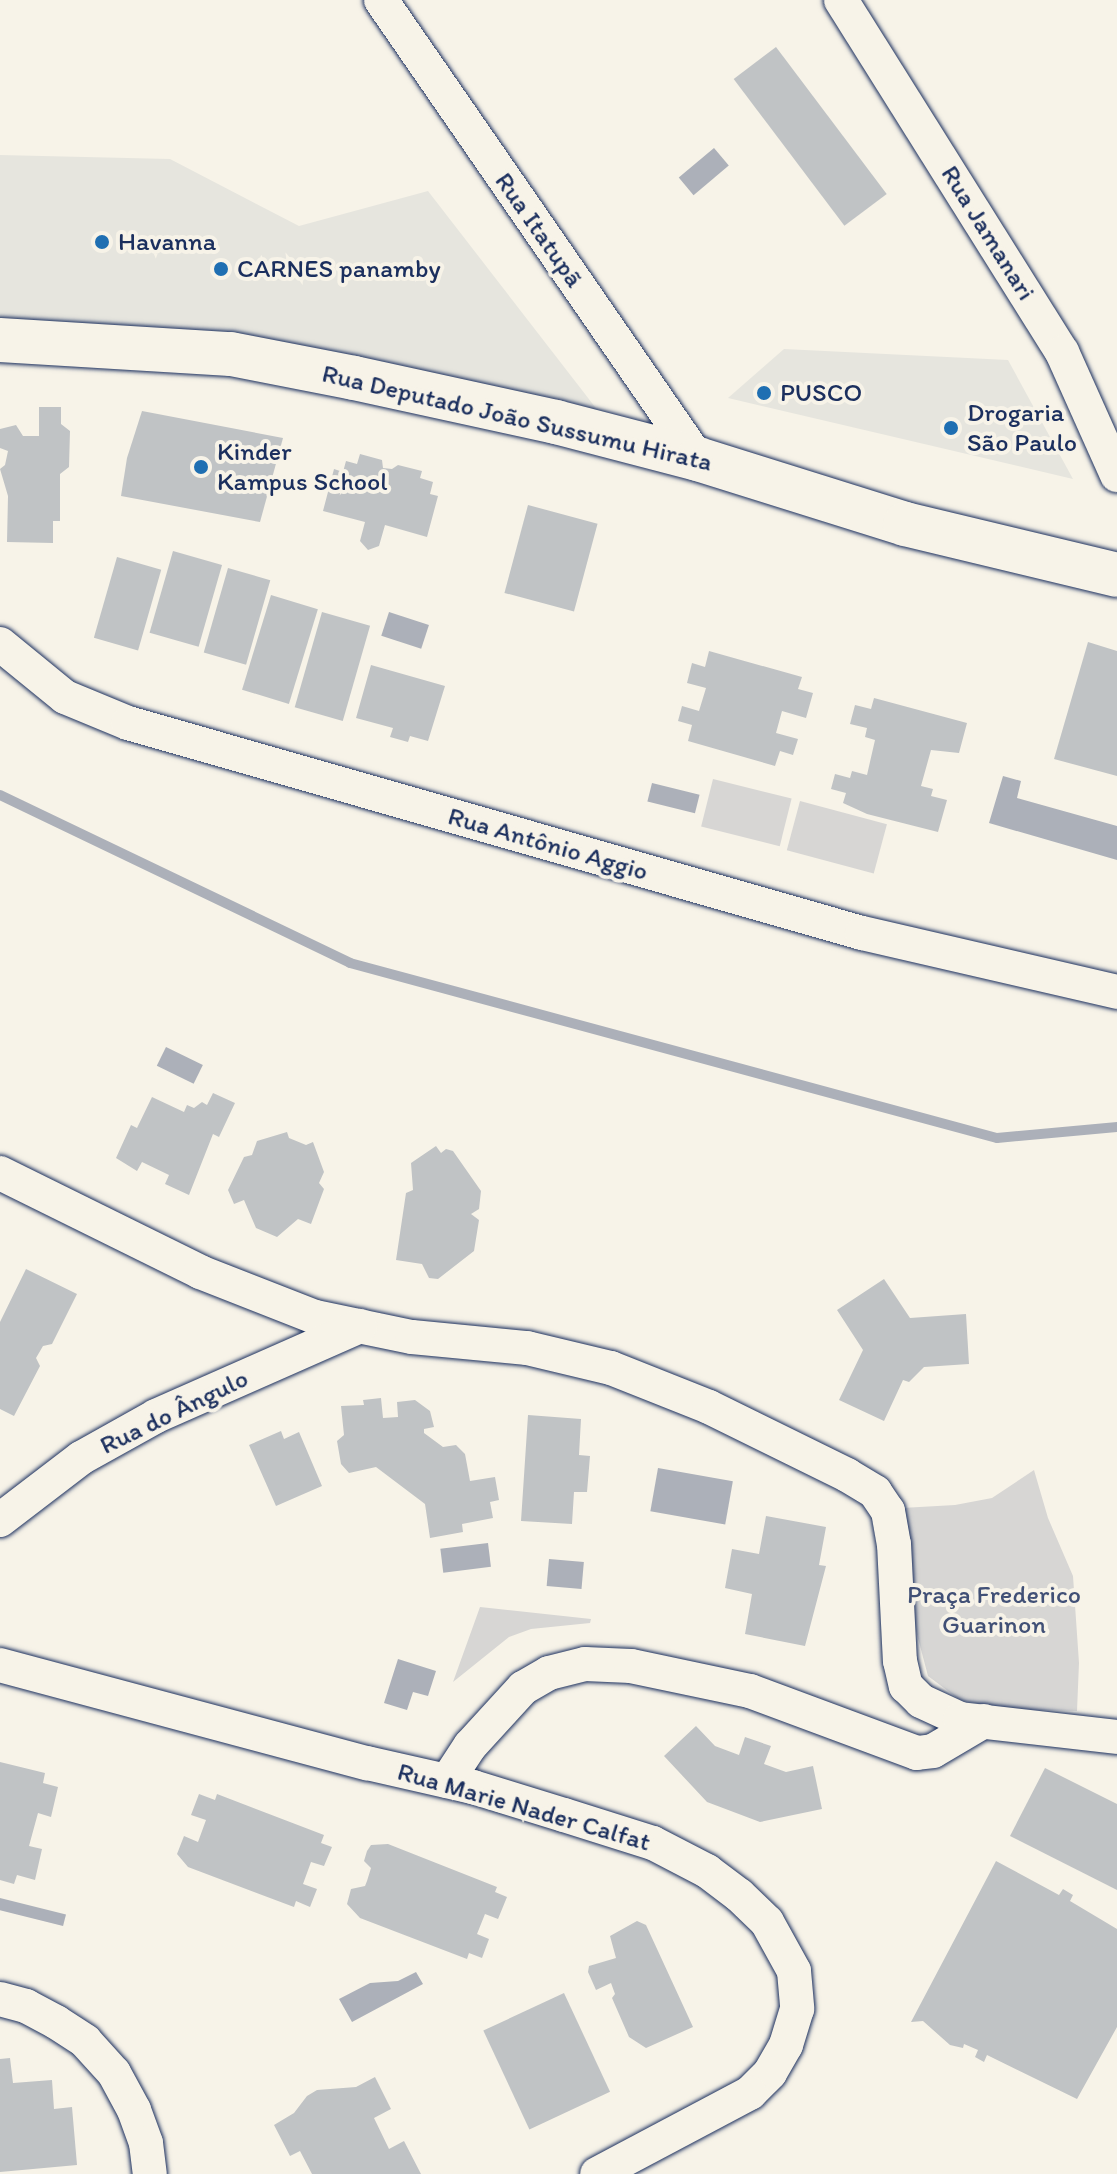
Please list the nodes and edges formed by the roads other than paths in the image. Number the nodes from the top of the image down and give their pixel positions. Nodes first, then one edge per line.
1 (381, 0) edge
2 (841, 0) edge
3 (0, 340) edge
4 (698, 459) junction
5 (1117, 475) edge
6 (1117, 575) edge
7 (0, 644) edge
8 (1117, 992) edge
9 (0, 1173) edge
10 (360, 1326) junction
11 (0, 1520) edge
12 (0, 1665) edge
13 (984, 1721) junction
14 (1117, 1737) edge
15 (447, 1781) junction
16 (0, 1999) edge
17 (150, 2174) edge
18 (597, 2174) edge

1 - 4 street, Rua Itatupã
2 - 5 street, Rua Jamanari
3 - 4 main road, Rua Deputado João Sussumu Hirata
4 - 6 main road, Rua Deputado João Sussumu Hirata
7 - 8 street, Rua Antônio Aggio
9 - 10 street
10 - 11 street, Rua do Ângulo
10 - 13 street
12 - 15 street, Rua Marie Nader Calfat
13 - 14 street
13 - 15 street
15 - 18 street, Rua Marie Nader Calfat
16 - 17 street

